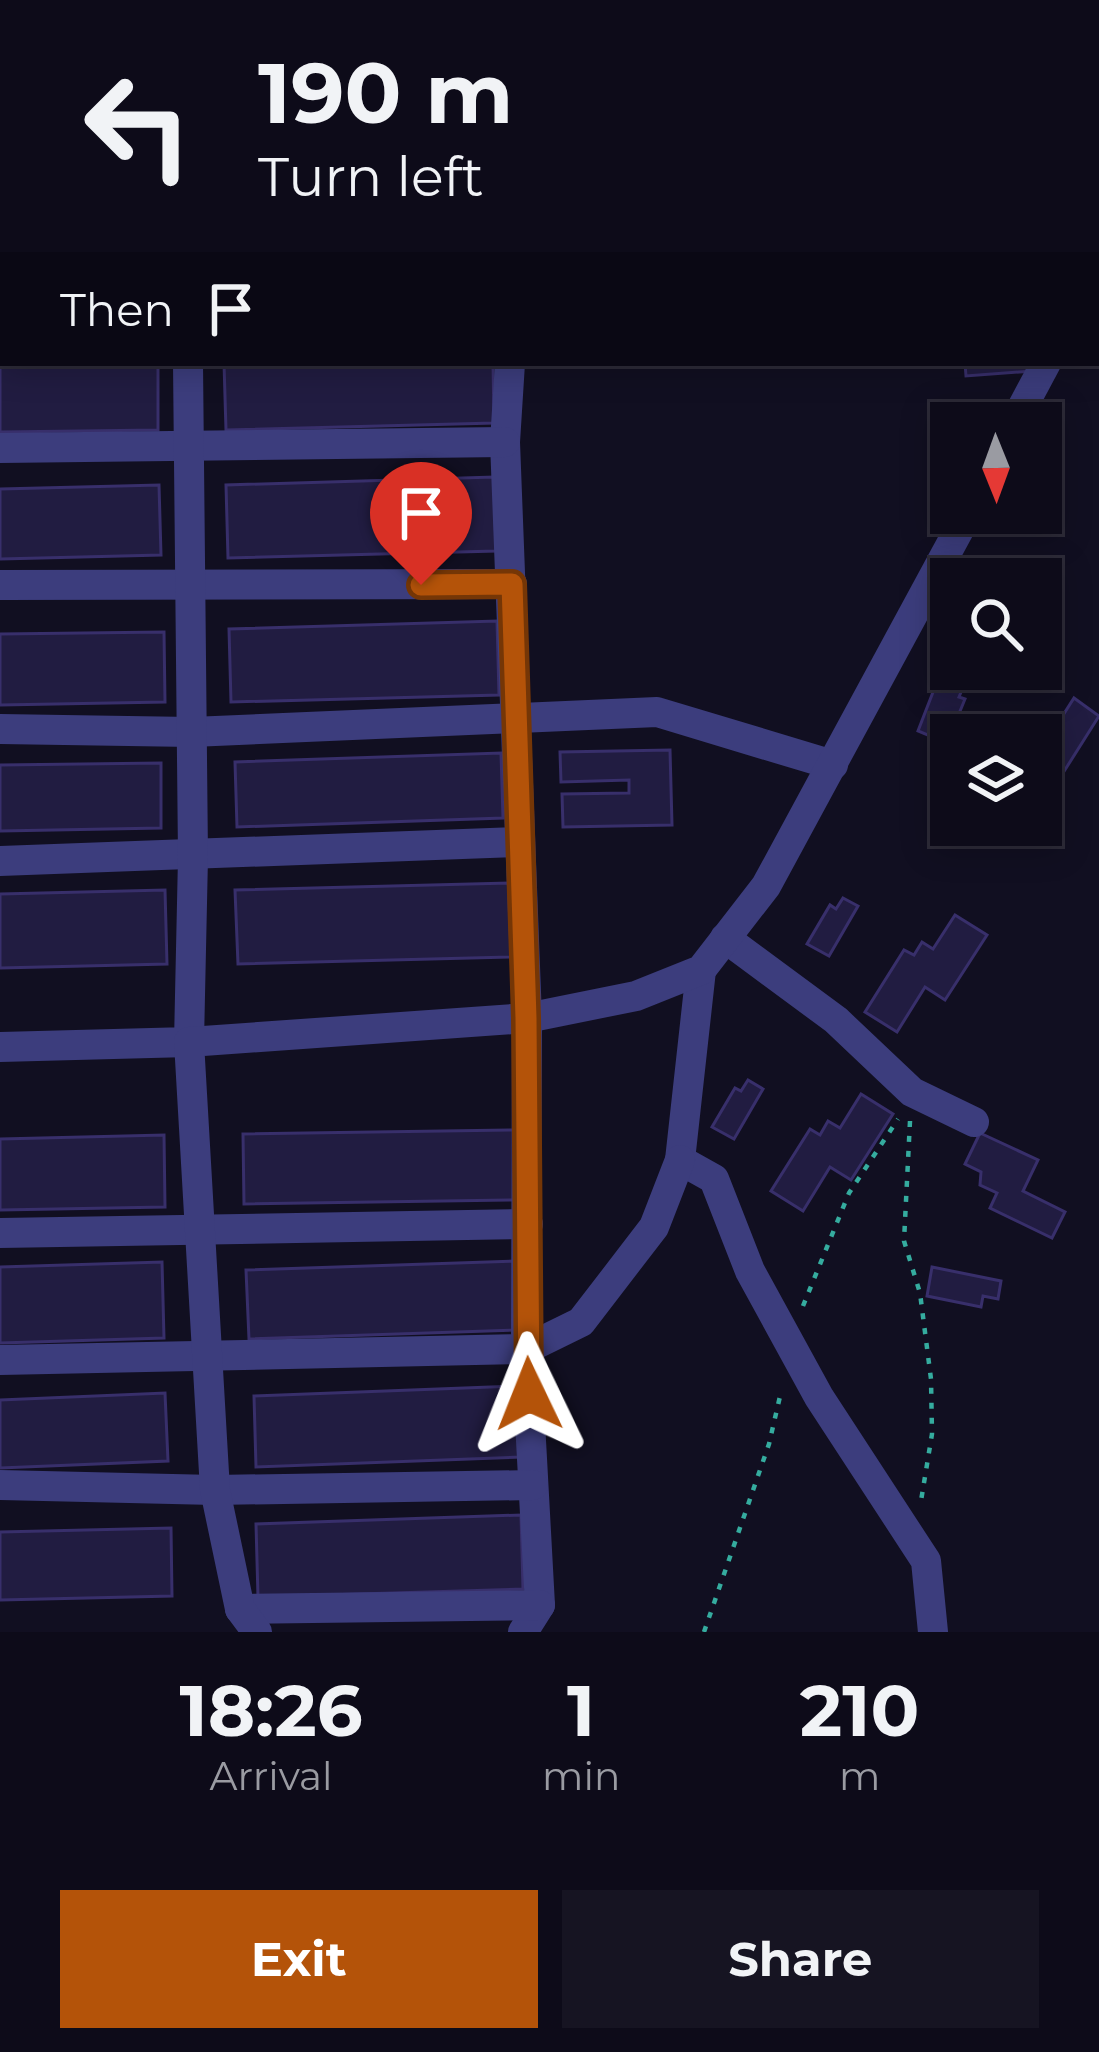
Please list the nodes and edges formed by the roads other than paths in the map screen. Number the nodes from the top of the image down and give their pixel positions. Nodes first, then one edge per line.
1 (188, 366) edge
2 (510, 366) edge
3 (1044, 366) edge
4 (1026, 402) edge
5 (505, 442) junction
6 (0, 448) edge
7 (188, 450) junction
8 (957, 534) edge
9 (512, 584) junction
10 (0, 585) edge
11 (191, 588) junction
12 (517, 721) junction
13 (0, 729) edge
14 (192, 732) junction
15 (833, 765) junction
16 (518, 842) junction
17 (193, 857) junction
18 (0, 861) edge
19 (725, 938) junction
20 (700, 970) junction
21 (526, 1018) junction
22 (190, 1042) junction
23 (0, 1047) edge
24 (974, 1121) dead end
25 (680, 1160) junction
26 (528, 1224) junction
27 (202, 1227) junction
28 (0, 1233) edge
29 (526, 1349) junction
30 (209, 1357) junction
31 (0, 1360) edge
32 (0, 1484) edge
33 (533, 1485) junction
34 (215, 1490) junction
35 (540, 1605) junction
36 (249, 1621) edge
37 (523, 1632) edge
38 (933, 1632) edge

1 - 7 street
2 - 5 street
3 - 4 street
5 - 7 street
5 - 9 street
6 - 7 street
7 - 11 street
8 - 15 street
9 - 11 street
9 - 12 street
10 - 11 street
11 - 14 street
12 - 14 street
12 - 15 street
12 - 16 street
13 - 14 street
14 - 17 street
15 - 19 street
16 - 17 street
16 - 21 street
17 - 18 street
17 - 22 street
19 - 20 street
19 - 24 street
20 - 21 street
20 - 25 street
21 - 22 street
21 - 26 street
22 - 23 street
22 - 27 street
25 - 29 street
25 - 38 street
26 - 27 street
26 - 29 street
27 - 28 street
27 - 30 street
29 - 30 street
29 - 33 street
30 - 31 street
30 - 34 street
32 - 34 street
33 - 34 street
33 - 35 street
34 - 36 street
35 - 36 street
35 - 37 street

